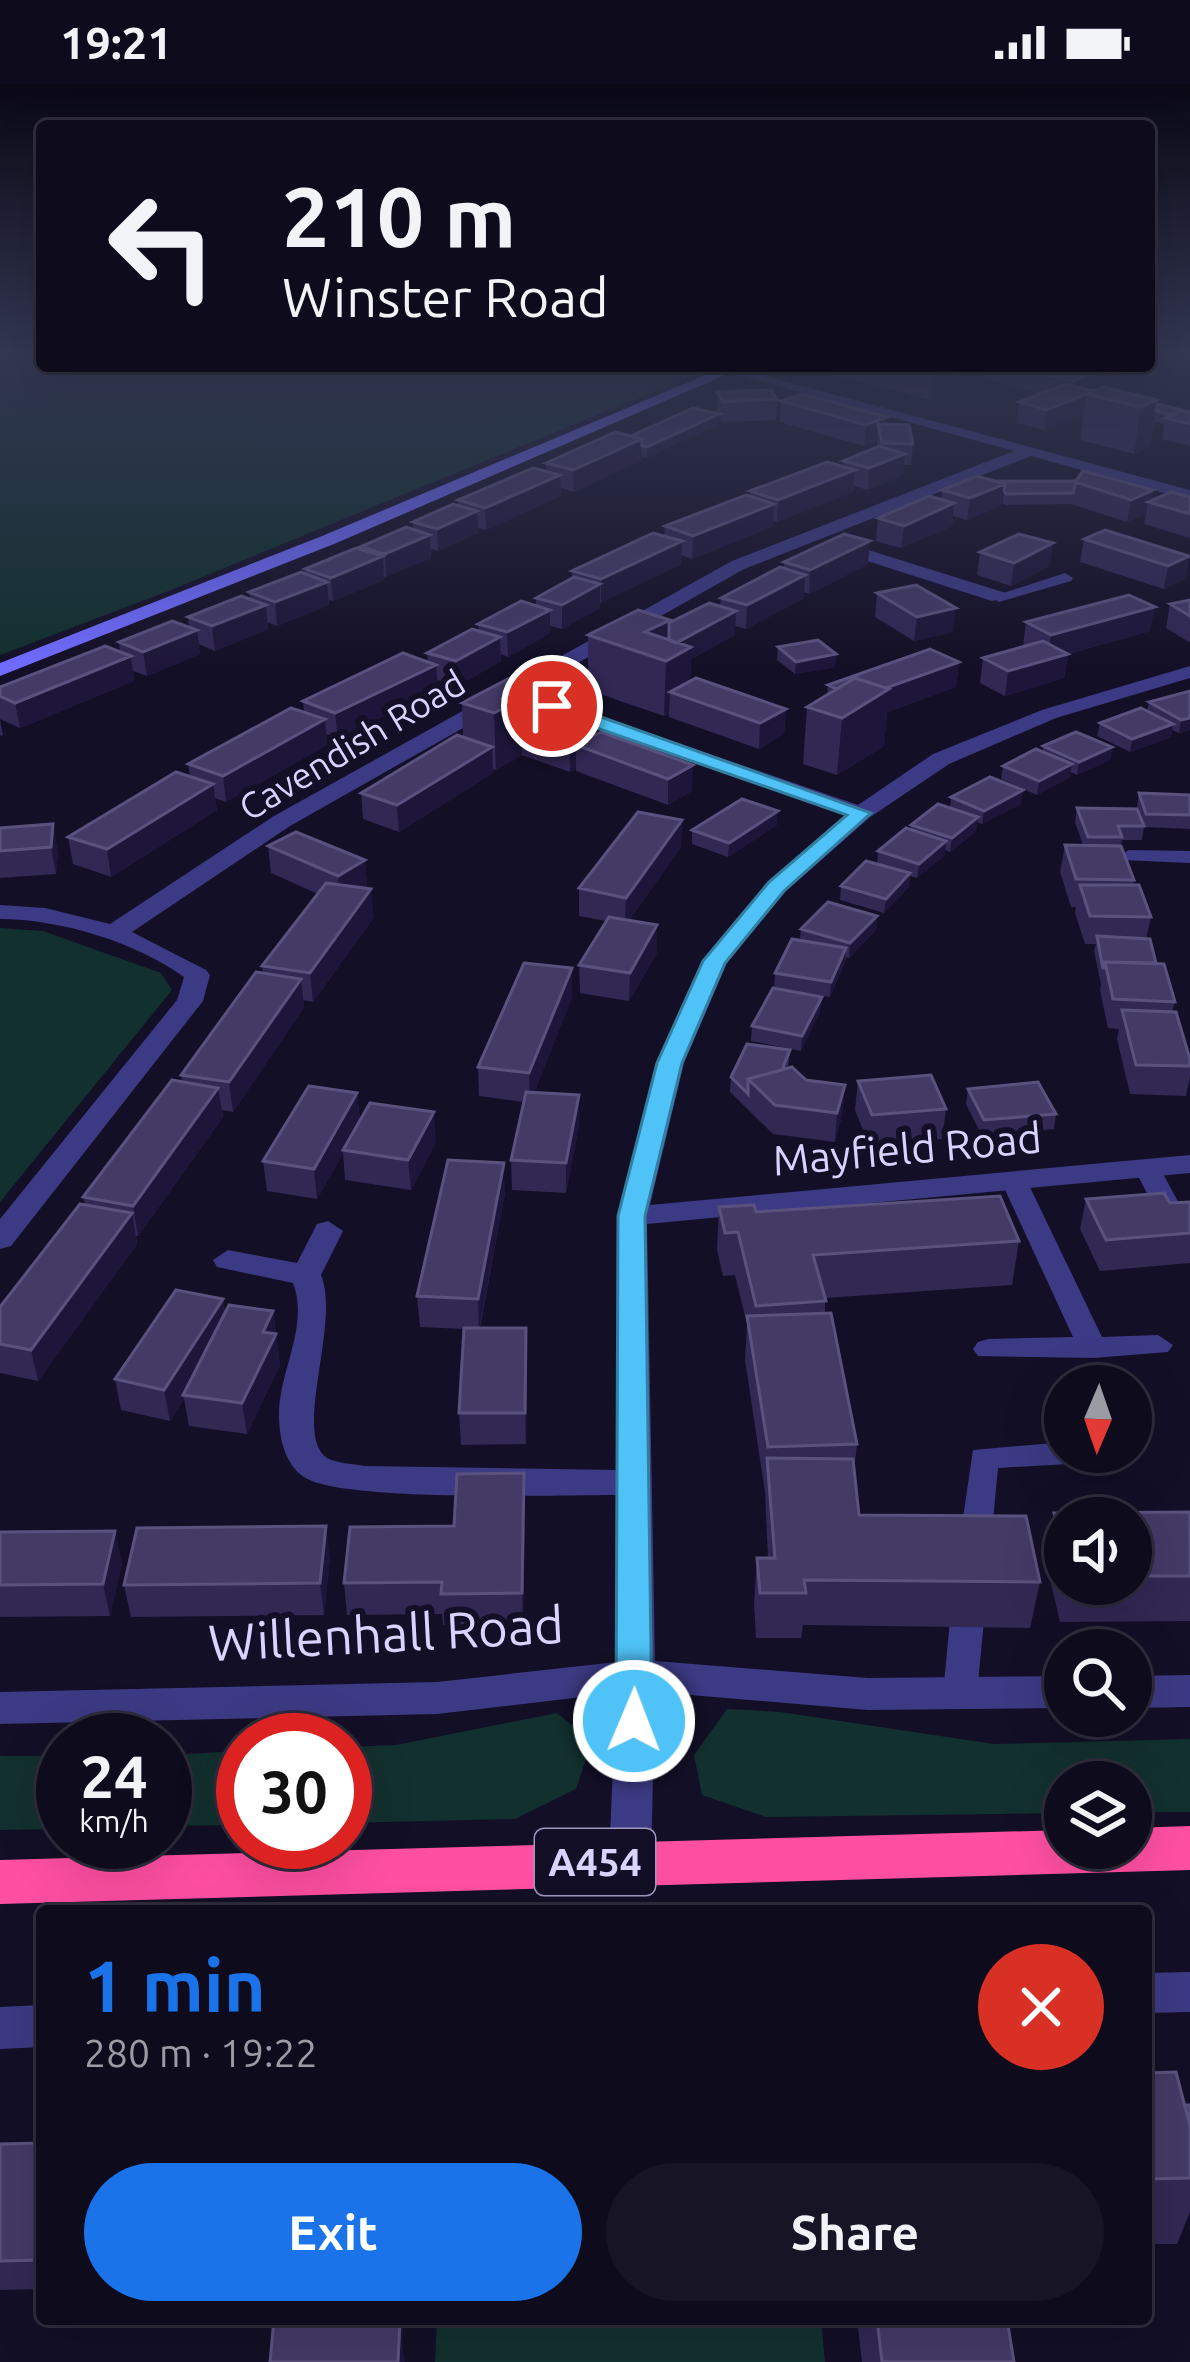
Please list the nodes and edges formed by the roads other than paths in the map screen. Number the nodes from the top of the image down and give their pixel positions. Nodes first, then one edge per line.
1 (519, 457) edge
2 (1013, 457) edge
3 (1052, 457) edge
4 (1190, 495) edge
5 (809, 536) junction
6 (1065, 578) dead end
7 (948, 582) junction
8 (999, 597) joint
9 (915, 599) edge
10 (0, 670) edge
11 (1190, 672) edge
12 (508, 691) junction
13 (861, 813) junction
14 (1129, 856) edge
15 (1190, 857) edge
16 (0, 912) edge
17 (110, 935) junction
18 (1190, 1164) edge
19 (1147, 1168) junction
20 (1014, 1181) junction
21 (632, 1216) junction
22 (328, 1232) dead end
23 (0, 1239) edge
24 (1190, 1250) edge
25 (228, 1260) dead end
26 (306, 1275) junction
27 (1159, 1346) dead end
28 (1093, 1348) junction
29 (988, 1349) dead end
30 (1044, 1455) edge
31 (634, 1483) junction
32 (636, 1675) junction
33 (1190, 1691) edge
34 (1044, 1692) edge
35 (1152, 1692) edge
36 (960, 1693) junction
37 (0, 1708) edge
38 (1190, 1848) edge
39 (630, 1861) junction
40 (0, 1882) edge
41 (1190, 1992) edge
42 (1152, 1994) edge
43 (36, 2026) edge
44 (0, 2028) edge

1 - 10 street
2 - 5 street, Cavendish Road
3 - 4 street
5 - 7 street
5 - 12 street, Cavendish Road
6 - 8 lane
7 - 8 street
7 - 9 street
11 - 13 street
12 - 13 street
12 - 17 street, Cavendish Road
13 - 21 street
14 - 15 lane
16 - 17 street
17 - 23 street
18 - 19 street, Mayfield Road
19 - 20 street, Mayfield Road
19 - 24 lane
20 - 21 street, Mayfield Road
20 - 28 lane
21 - 31 street
22 - 26 street
25 - 26 street
26 - 31 street
27 - 28 lane
28 - 29 lane
30 - 36 lane
31 - 32 street
32 - 36 street, Willenhall Road
32 - 37 street, Willenhall Road
32 - 39 street
33 - 35 street
34 - 36 street, Willenhall Road
38 - 39 highway, A454
39 - 40 highway, A454
41 - 42 street
43 - 44 street

